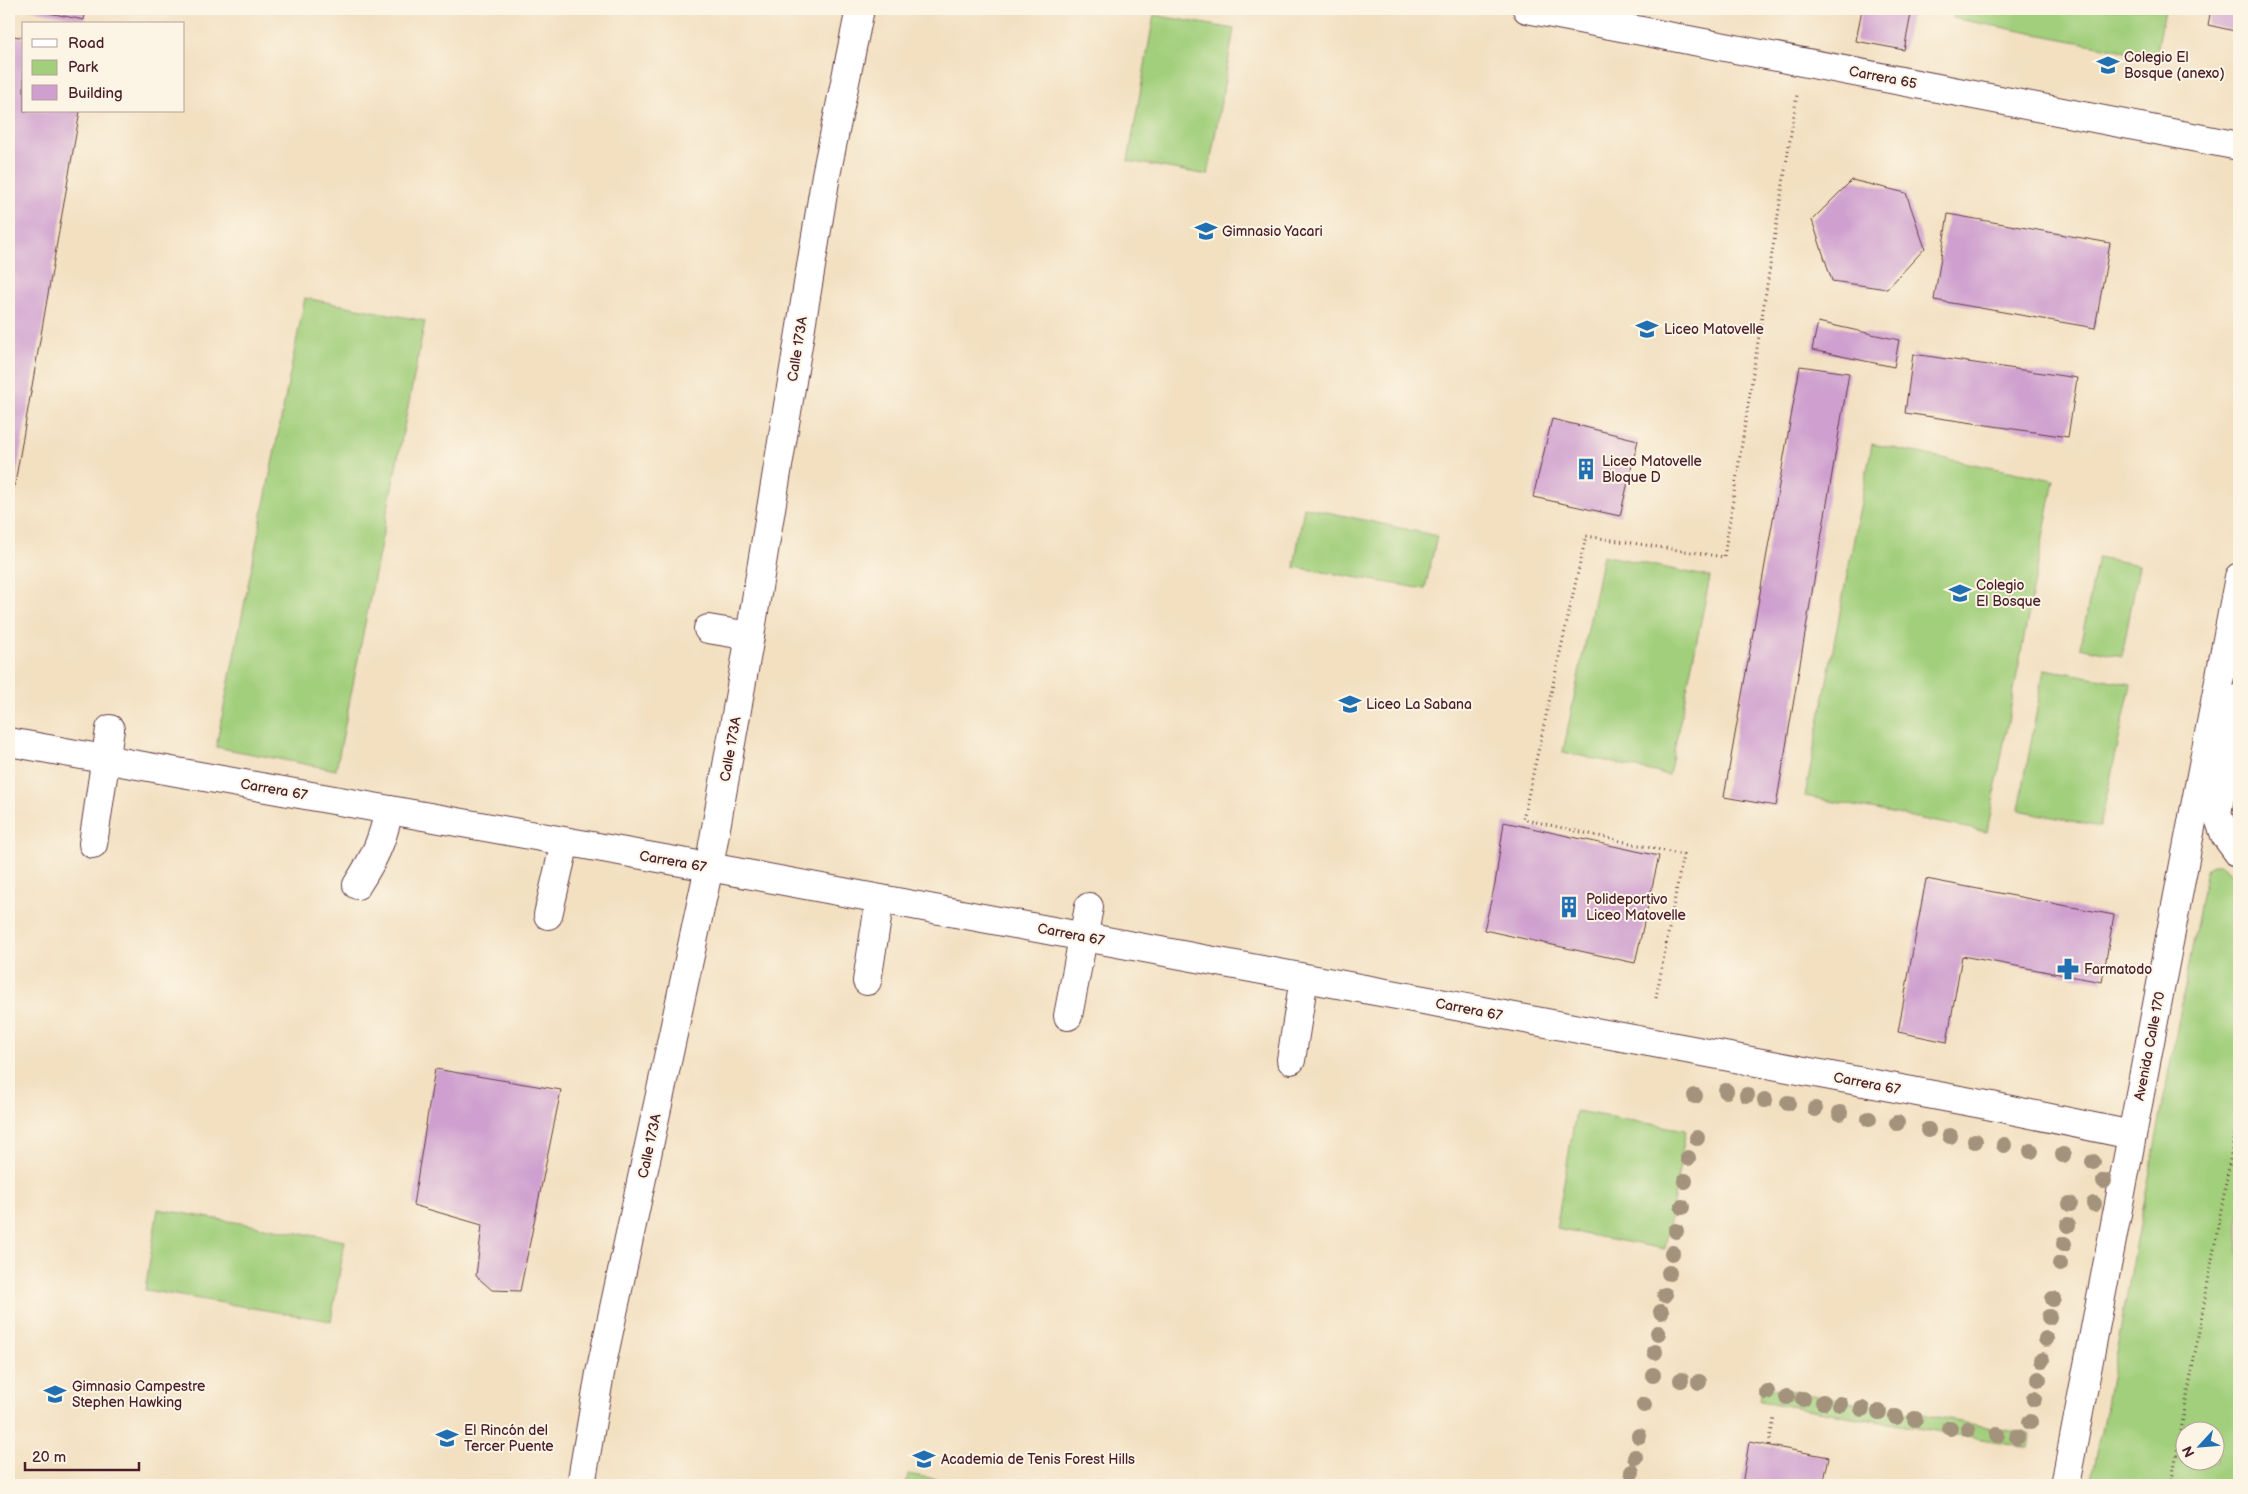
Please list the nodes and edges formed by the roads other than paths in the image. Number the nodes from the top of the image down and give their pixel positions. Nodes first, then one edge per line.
1 (860, 9) edge
2 (1527, 9) edge
3 (2239, 146) edge
4 (2239, 576) edge
5 (708, 629) dead end
6 (750, 636) junction
7 (2239, 698) edge
8 (110, 730) dead end
9 (9, 742) edge
10 (106, 759) junction
11 (390, 810) junction
12 (565, 842) junction
13 (93, 844) dead end
14 (2239, 854) edge
15 (709, 867) junction
16 (357, 885) dead end
17 (880, 899) junction
18 (1089, 907) dead end
19 (548, 915) dead end
20 (1083, 936) junction
21 (1304, 978) junction
22 (867, 980) dead end
23 (1068, 1016) dead end
24 (1291, 1060) dead end
25 (2132, 1134) junction
26 (581, 1485) edge
27 (2065, 1485) edge

1 - 6 street, Calle 173A
2 - 3 street, Carrera 65
4 - 25 street, Avenida Calle 170
5 - 6 street
6 - 15 street, Calle 173A
7 - 14 street
8 - 10 street
9 - 10 street, Carrera 67
10 - 11 street, Carrera 67
10 - 13 street
11 - 12 street, Carrera 67
11 - 16 street
12 - 15 street, Carrera 67
12 - 19 street
15 - 17 street, Carrera 67
15 - 26 street, Calle 173A
17 - 20 street, Carrera 67
17 - 22 street
18 - 20 street
20 - 21 street, Carrera 67
20 - 23 street
21 - 24 street
21 - 25 street, Carrera 67
25 - 27 street, Avenida Calle 170

